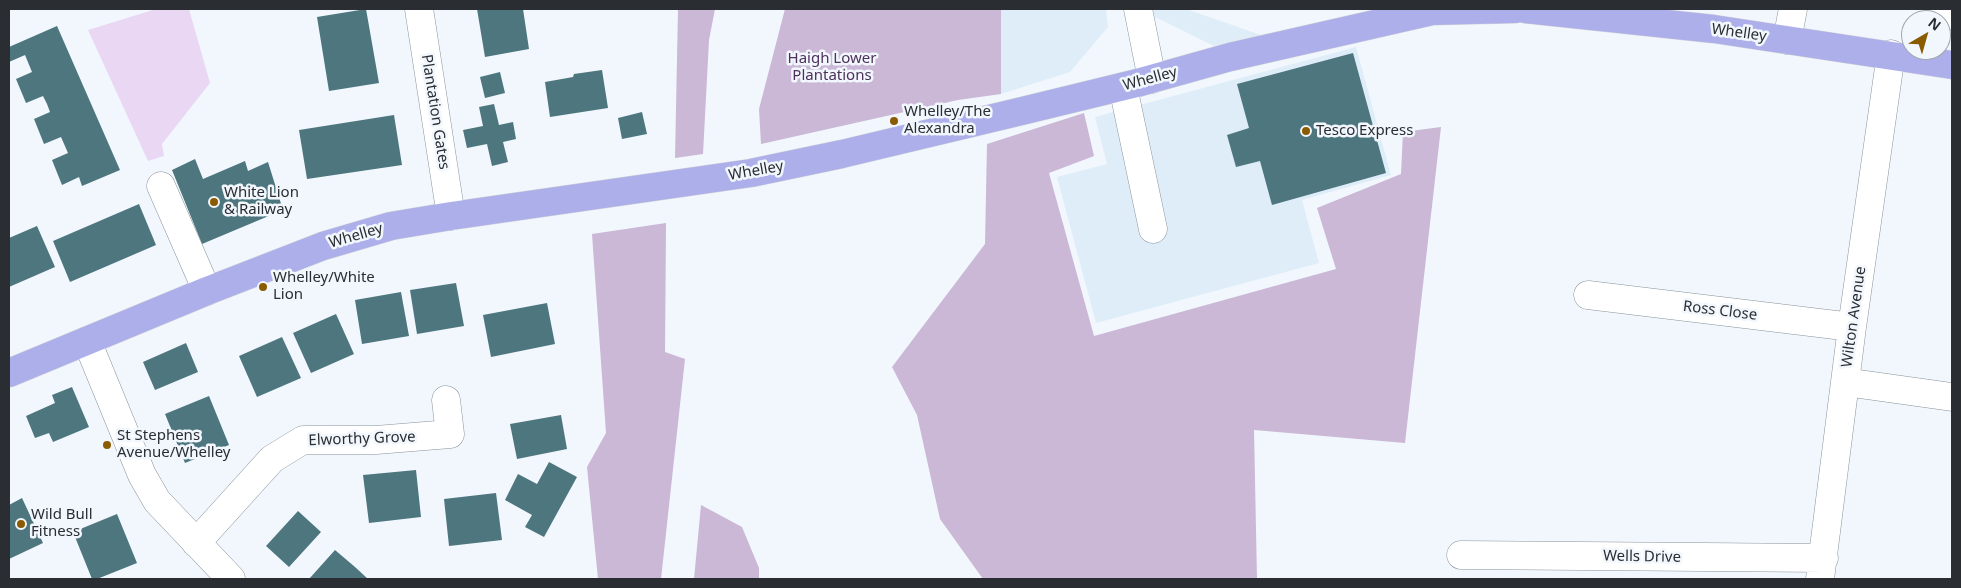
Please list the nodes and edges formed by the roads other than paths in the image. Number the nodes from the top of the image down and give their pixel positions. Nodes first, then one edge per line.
1 (419, 9) edge
2 (1138, 9) edge
3 (1516, 9) edge
4 (1525, 9) edge
5 (1793, 9) edge
6 (1786, 40) junction
7 (1891, 54) junction
8 (1901, 55) edge
9 (1152, 79) junction
10 (1123, 87) junction
11 (161, 186) dead end
12 (451, 216) junction
13 (1153, 229) dead end
14 (207, 291) junction
15 (1588, 295) dead end
16 (1852, 327) junction
17 (87, 341) junction
18 (9, 373) edge
19 (1845, 382) junction
20 (1952, 397) edge
21 (446, 400) dead end
22 (196, 543) junction
23 (1461, 555) dead end
24 (1822, 569) edge
25 (231, 579) edge

1 - 12 street, Plantation Gates
2 - 9 street
3 - 9 main road, Whelley
4 - 6 main road, Whelley
5 - 6 street
6 - 7 main road, Whelley
7 - 8 main road, Whelley
7 - 16 street, Wilton Avenue
9 - 10 main road, Whelley
10 - 12 main road, Whelley
10 - 13 street
11 - 14 street
12 - 14 main road, Whelley
14 - 17 main road, Whelley
15 - 16 street, Ross Close
16 - 19 street, Wilton Avenue
17 - 18 main road, Whelley
17 - 22 street
19 - 20 street
19 - 24 street, Wilton Avenue
21 - 22 street, Elworthy Grove
22 - 25 street
23 - 24 street, Wells Drive

